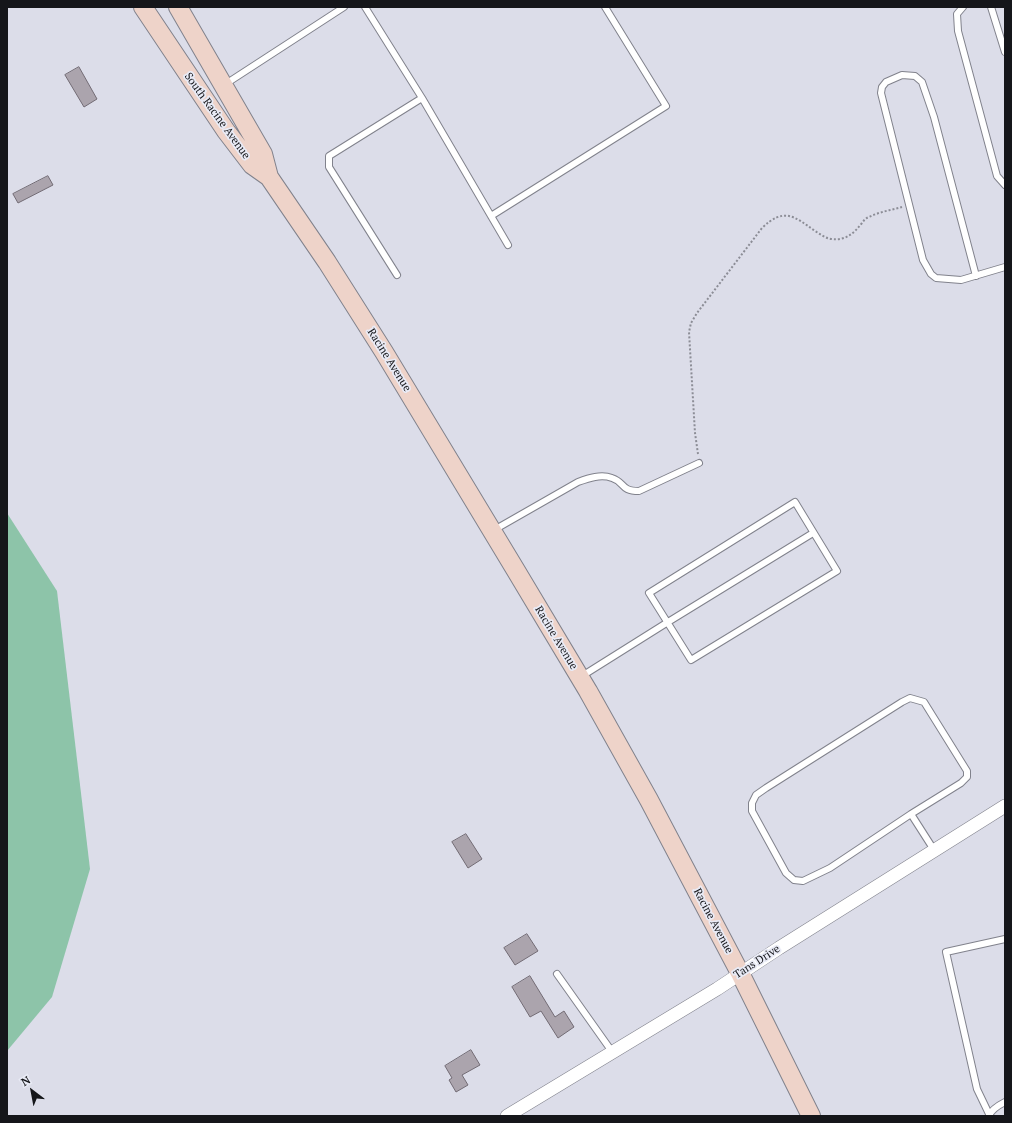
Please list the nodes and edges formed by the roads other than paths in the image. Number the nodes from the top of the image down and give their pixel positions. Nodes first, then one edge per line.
1 (143, 7) edge
2 (178, 7) edge
3 (344, 7) edge
4 (365, 7) edge
5 (605, 7) edge
6 (963, 7) edge
7 (991, 7) edge
8 (1005, 52) edge
9 (223, 85) junction
10 (422, 98) junction
11 (269, 177) junction
12 (1005, 185) edge
13 (491, 216) junction
14 (508, 245) dead end
15 (1005, 267) edge
16 (397, 275) dead end
17 (976, 276) junction
18 (699, 463) road end
19 (492, 531) junction
20 (814, 533) junction
21 (668, 622) junction
22 (580, 678) junction
23 (1005, 806) edge
24 (911, 814) junction
25 (934, 850) junction
26 (1005, 939) edge
27 (740, 973) junction
28 (557, 974) dead end
29 (612, 1053) junction
30 (1005, 1102) edge
31 (989, 1115) edge
32 (507, 1116) edge
33 (811, 1116) edge

1 - 11 main road, South Racine Avenue
2 - 9 main road, South Racine Avenue
3 - 9 lane
4 - 10 lane
5 - 13 lane
6 - 12 lane
7 - 8 lane
9 - 11 main road, South Racine Avenue
10 - 13 lane
10 - 16 lane
11 - 19 main road, Racine Avenue
13 - 14 lane
15 - 17 lane
17 - 17 lane
18 - 19 lane
19 - 22 main road, Racine Avenue
20 - 21 lane
20 - 21 lane
20 - 21 lane
21 - 22 lane
22 - 27 main road, Racine Avenue
23 - 25 street, Tans Drive
24 - 24 lane
24 - 25 lane
25 - 27 street, Tans Drive
26 - 31 lane
27 - 29 street, Tans Drive
27 - 33 main road, Racine Avenue
28 - 29 lane
29 - 32 street, Tans Drive
30 - 31 lane

